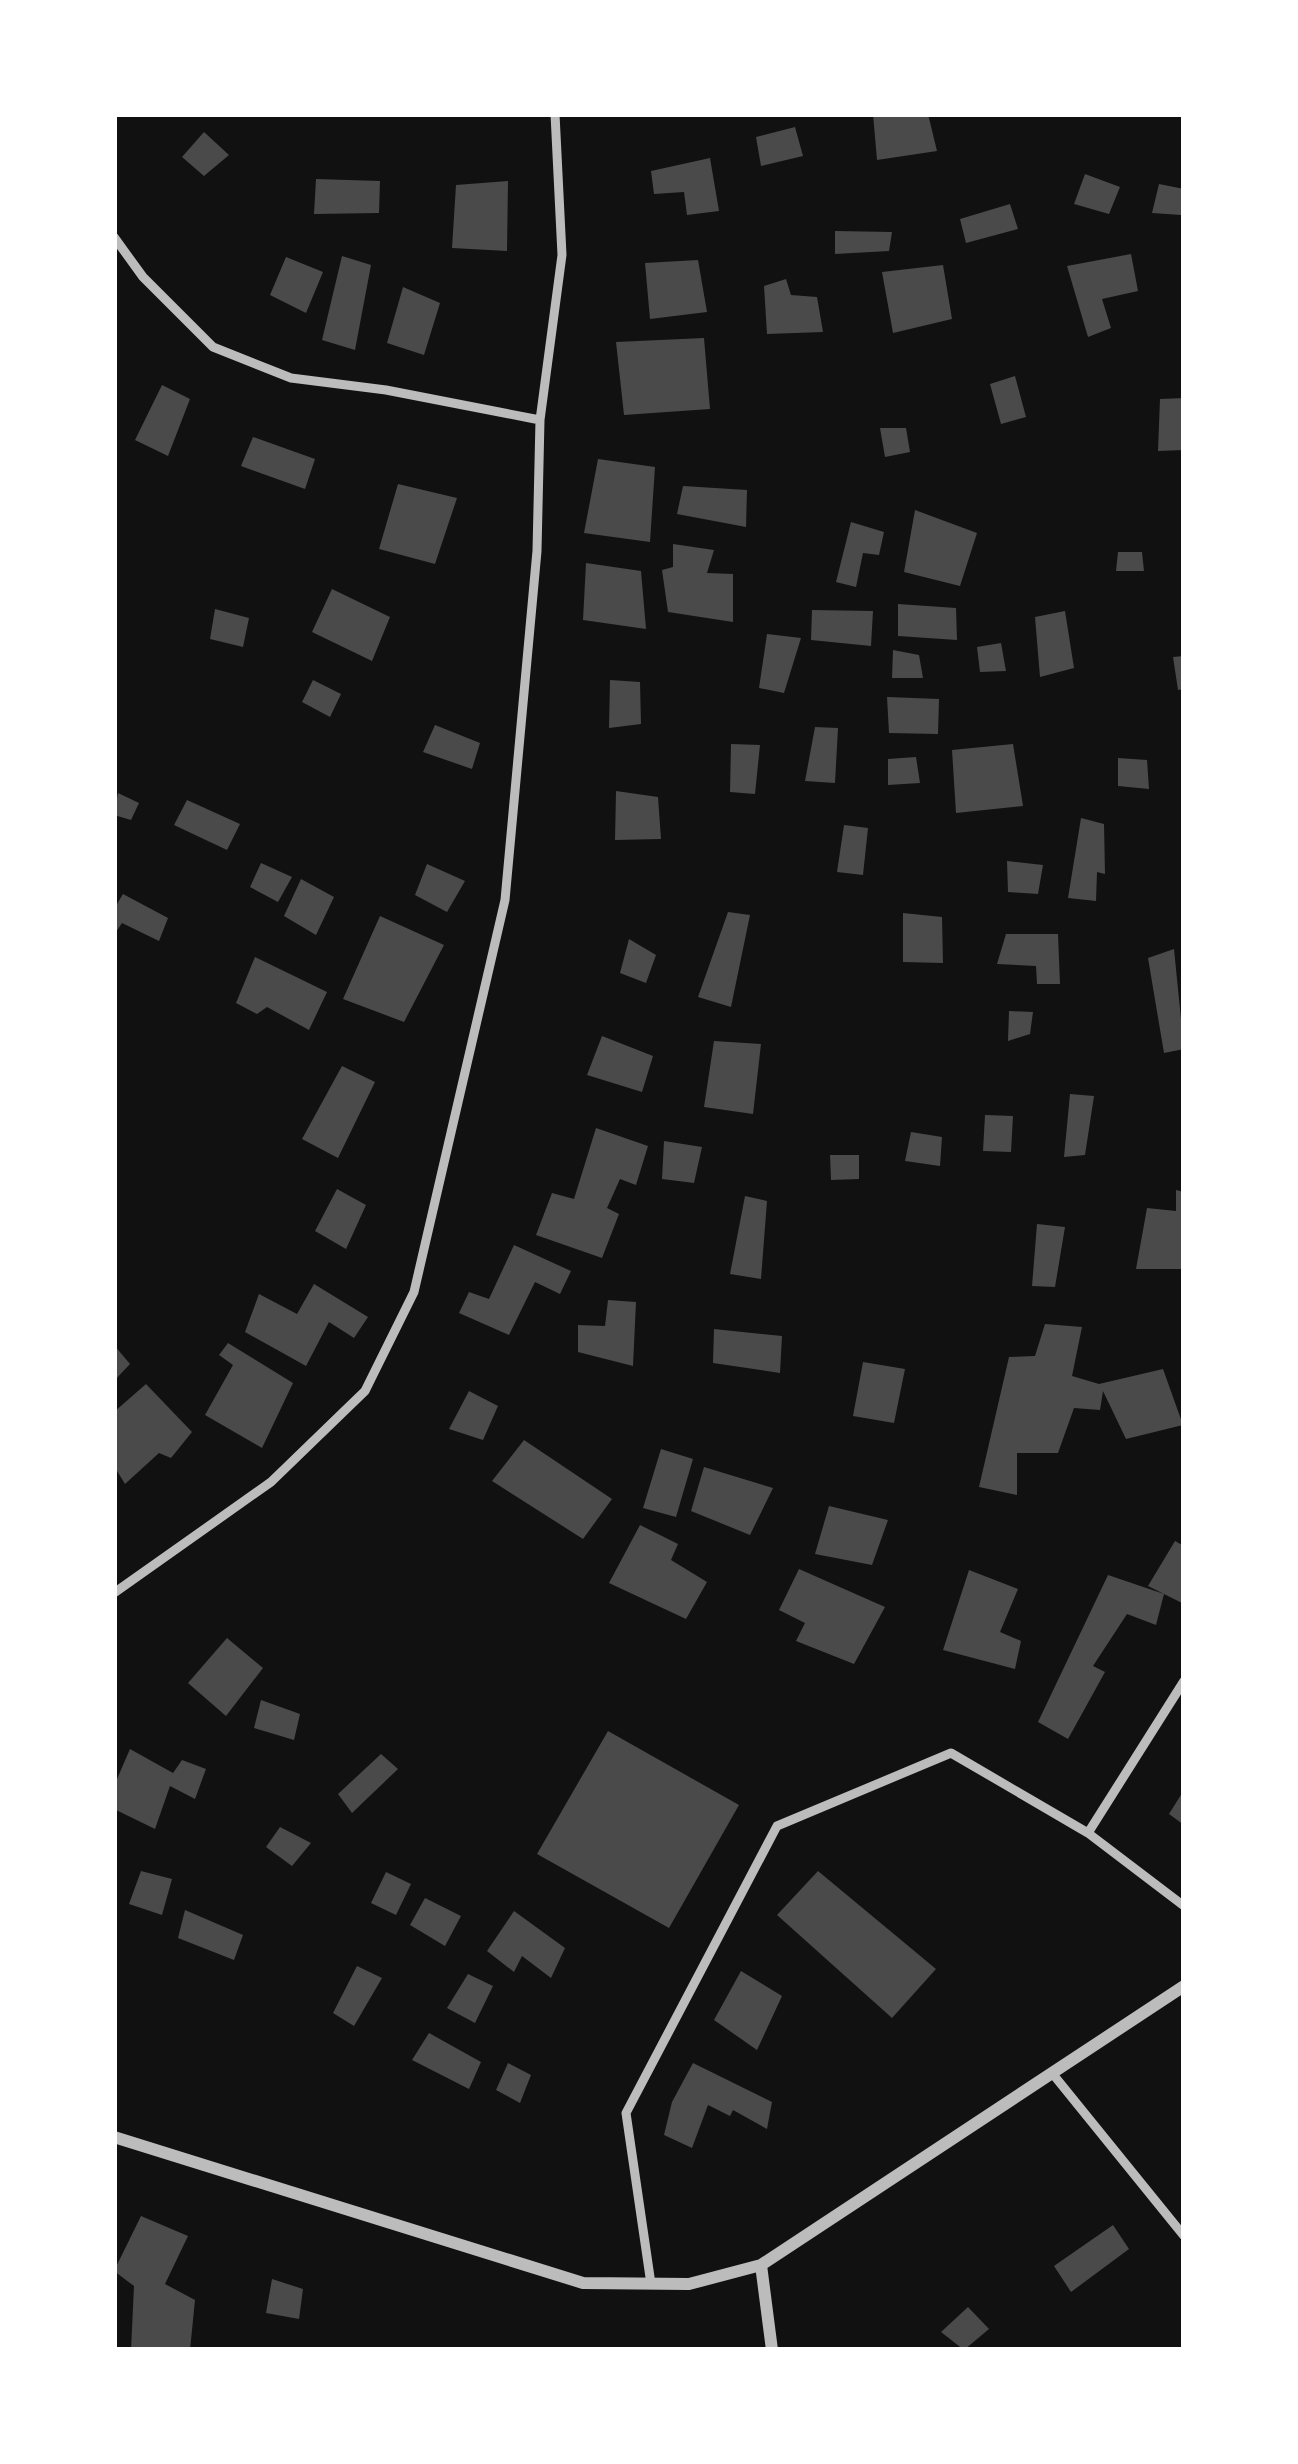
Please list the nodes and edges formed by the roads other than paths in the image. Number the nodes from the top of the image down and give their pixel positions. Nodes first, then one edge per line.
1 (555, 114) edge
2 (114, 237) edge
3 (540, 420) junction
4 (114, 1593) edge
5 (1184, 1681) edge
6 (1088, 1833) junction
7 (1184, 1906) edge
8 (1184, 1986) edge
9 (1052, 2073) junction
10 (114, 2137) edge
11 (1184, 2236) edge
12 (760, 2265) junction
13 (651, 2284) junction
14 (772, 2350) edge

1 - 3 lane
2 - 3 lane
3 - 4 lane
5 - 6 lane
6 - 7 lane
6 - 13 lane
8 - 9 street
9 - 11 lane
9 - 12 street
10 - 13 street
12 - 13 street
12 - 14 street

